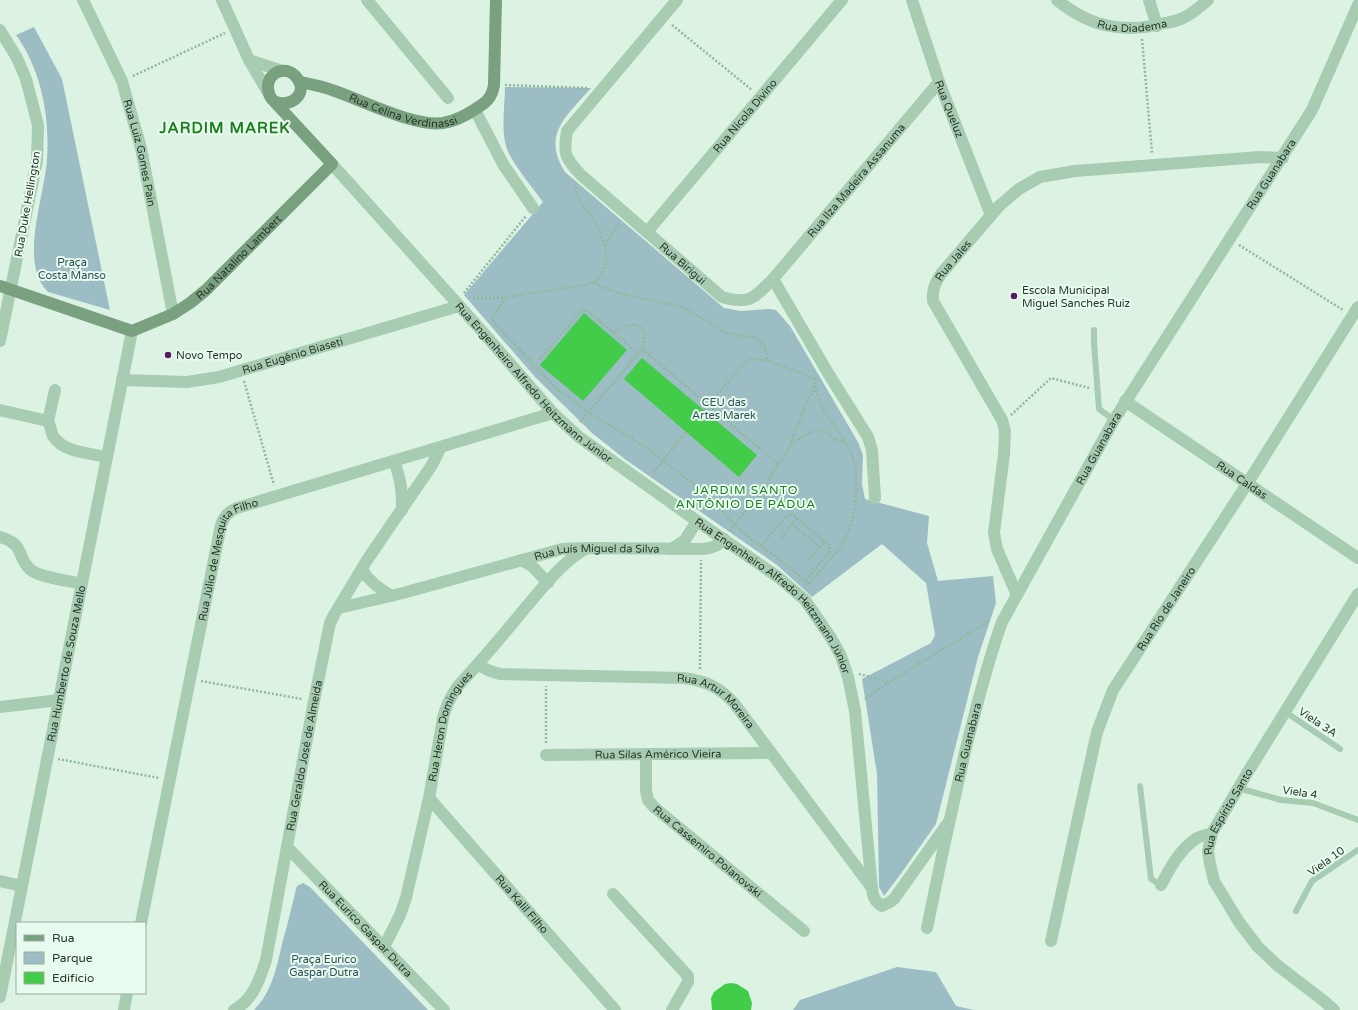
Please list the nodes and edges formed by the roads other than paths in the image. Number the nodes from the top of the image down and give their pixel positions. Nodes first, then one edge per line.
1 (83, 0) edge
2 (222, 0) edge
3 (367, 0) edge
4 (496, 0) edge
5 (677, 0) edge
6 (842, 0) edge
7 (912, 0) edge
8 (1057, 0) edge
9 (1149, 0) edge
10 (1208, 0) edge
11 (1358, 5) edge
12 (1157, 26) junction
13 (0, 30) edge
14 (250, 60) junction
15 (282, 71) junction
16 (939, 82) junction
17 (300, 86) junction
18 (271, 97) junction
19 (448, 98) dead end
20 (293, 102) junction
21 (475, 110) junction
22 (298, 128) junction
23 (1283, 158) junction
24 (332, 164) junction
25 (533, 208) road end
26 (991, 215) junction
27 (647, 232) junction
28 (773, 279) junction
29 (5, 288) edge
30 (459, 306) junction
31 (1355, 312) edge
32 (173, 314) junction
33 (1094, 330) dead end
34 (132, 331) junction
35 (0, 341) edge
36 (122, 380) junction
37 (55, 390) dead end
38 (1125, 401) junction
39 (0, 410) edge
40 (553, 413) junction
41 (1114, 420) junction
42 (48, 421) junction
43 (441, 447) junction
44 (107, 457) junction
45 (394, 461) junction
46 (1247, 484) junction
47 (875, 498) dead end
48 (402, 510) junction
49 (697, 521) junction
50 (0, 537) edge
51 (724, 539) junction
52 (587, 548) junction
53 (672, 549) junction
54 (1358, 558) edge
55 (522, 560) junction
56 (362, 570) junction
57 (548, 583) junction
58 (82, 584) junction
59 (1017, 594) junction
60 (1358, 594) edge
61 (392, 596) junction
62 (339, 608) junction
63 (478, 665) junction
64 (59, 700) junction
65 (0, 707) edge
66 (1284, 711) junction
67 (1340, 749) dead end
68 (771, 753) junction
69 (646, 754) junction
70 (546, 755) road end
71 (1140, 786) dead end
72 (1238, 788) junction
73 (429, 798) junction
74 (1358, 820) edge
75 (948, 823) junction
76 (1212, 833) junction
77 (288, 848) junction
78 (1358, 850) edge
79 (0, 881) edge
80 (1161, 885) joint
81 (22, 886) junction
82 (872, 888) junction
83 (613, 894) dead end
84 (1296, 911) dead end
85 (141, 922) edge
86 (927, 928) dead end
87 (804, 931) dead end
88 (1051, 941) dead end
89 (384, 947) junction
90 (127, 994) edge
91 (0, 997) edge
92 (124, 1010) edge
93 (234, 1010) edge
94 (444, 1010) edge
95 (615, 1010) edge
96 (672, 1010) edge
97 (1334, 1010) edge

1 - 32 street, Rua Luiz Gomes Pain
2 - 14 street, Rua Engenheiro Alfredo Heitzmann Júnior
3 - 19 street
4 - 21 street, Rua Celina Verdinassi
5 - 27 street, Rua Birigui
6 - 27 street, Rua Nícola Divino
7 - 16 street, Rua Queluz
8 - 12 street, Rua Diadema
9 - 12 street
10 - 12 street, Rua Diadema
11 - 23 street, Rua Guanabara
13 - 29 street, Rua Duke Hellington
14 - 15 street
14 - 18 street, Rua Engenheiro Alfredo Heitzmann Júnior
15 - 17 street
15 - 18 street
16 - 26 street, Rua Queluz
16 - 28 street, Rua Ilza Madeira Assanuma
17 - 20 street
17 - 21 street, Rua Celina Verdinassi
18 - 20 street
18 - 22 street, Rua Engenheiro Alfredo Heitzmann Júnior
20 - 22 street, Rua Engenheiro Alfredo Heitzmann Júnior
21 - 25 street
22 - 24 street, Rua Engenheiro Alfredo Heitzmann Júnior
23 - 26 street, Rua Jales
23 - 38 street, Rua Guanabara
24 - 30 street, Rua Engenheiro Alfredo Heitzmann Júnior
24 - 32 street, Rua Natalino Lambert
26 - 59 street, Rua Jales
27 - 28 street, Rua Birigui
28 - 47 street
29 - 34 street
29 - 35 street, Rua Duke Hellington
30 - 36 street, Rua Eugênio Biaseti
30 - 40 street, Rua Engenheiro Alfredo Heitzmann Júnior
31 - 46 street, Rua Rio de Janeiro
32 - 34 street, Rua Natalino Lambert
33 - 41 lane
34 - 36 street, Rua Humberto de Souza Mello
36 - 44 street, Rua Humberto de Souza Mello
37 - 42 street
38 - 41 street, Rua Guanabara
38 - 46 street, Rua Caldas
39 - 42 street
40 - 43 street, Rua Júlio de Mesquita Filho
40 - 49 street, Rua Engenheiro Alfredo Heitzmann Júnior
41 - 59 street, Rua Guanabara
42 - 44 street
43 - 45 street, Rua Júlio de Mesquita Filho
43 - 48 street, Rua Geraldo José de Almeida
44 - 58 street, Rua Humberto de Souza Mello
45 - 48 street
45 - 85 street, Rua Júlio de Mesquita Filho
46 - 54 street, Rua Caldas
46 - 88 street, Rua Rio de Janeiro
48 - 56 street, Rua Geraldo José de Almeida
49 - 51 street, Rua Engenheiro Alfredo Heitzmann Júnior
49 - 53 street, Rua Luís Miguel da Silva
50 - 58 street
51 - 53 street, Rua Luís Miguel da Silva
51 - 82 street, Rua Engenheiro Alfredo Heitzmann Júnior
52 - 53 street, Rua Luís Miguel da Silva
52 - 55 street, Rua Luís Miguel da Silva
52 - 57 street, Rua Heron Domingues
55 - 57 street, Rua Luís Miguel da Silva
55 - 61 street, Rua Luís Miguel da Silva
56 - 61 street
56 - 62 street, Rua Geraldo José de Almeida
57 - 63 street, Rua Heron Domingues
58 - 64 street, Rua Humberto de Souza Mello
59 - 75 street, Rua Guanabara
60 - 66 street, Rua Espírito Santo
61 - 62 street, Rua Luís Miguel da Silva
62 - 77 street, Rua Geraldo José de Almeida
63 - 68 street, Rua Artur Moreira
63 - 73 street, Rua Heron Domingues
64 - 65 street
64 - 81 street, Rua Humberto de Souza Mello
66 - 67 lane, Viela 3A
66 - 72 street, Rua Espírito Santo
68 - 69 street, Rua Silas Américo Vieira
68 - 82 street, Rua Artur Moreira
69 - 70 street, Rua Silas Américo Vieira
69 - 87 street, Rua Cassemiro Polanovski
71 - 80 lane
72 - 74 lane, Viela 4
72 - 76 street, Rua Espírito Santo
73 - 89 street, Rua Heron Domingues
73 - 95 street, Rua Kalil Filho
75 - 82 street, Rua Engenheiro Alfredo Heitzmann Júnior
75 - 86 street, Rua Guanabara
76 - 80 street
76 - 97 street, Rua Espírito Santo
77 - 89 street, Rua Eurico Gaspar Dutra
77 - 93 street, Rua Geraldo José de Almeida
78 - 84 lane, Viela 10
79 - 81 street
81 - 91 street, Rua Humberto de Souza Mello
83 - 96 street
89 - 94 street, Rua Eurico Gaspar Dutra
90 - 92 street

